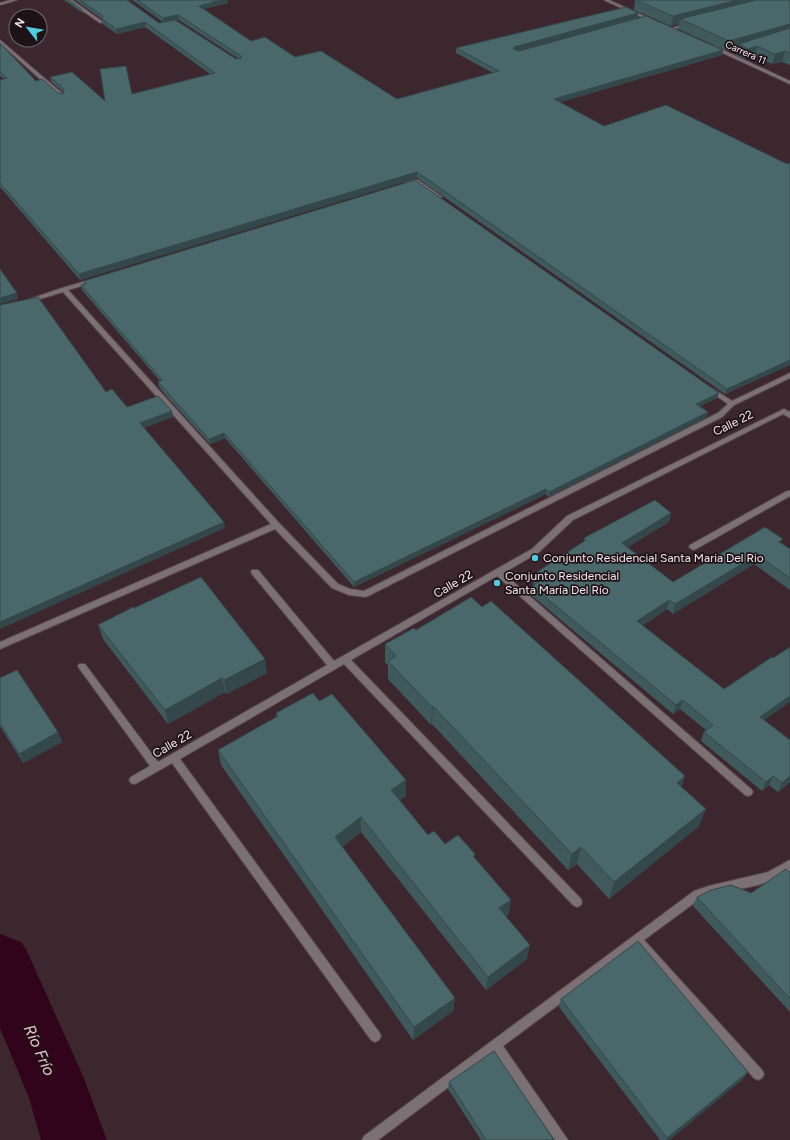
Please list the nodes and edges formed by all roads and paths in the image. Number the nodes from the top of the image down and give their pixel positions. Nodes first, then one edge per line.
1 (15, 0) edge
2 (69, 0) edge
3 (606, 0) edge
4 (0, 4) edge
5 (645, 18) junction
6 (638, 20) edge
7 (101, 22) edge
8 (658, 23) edge
9 (691, 23) edge
10 (664, 26) edge
11 (671, 29) junction
12 (678, 32) edge
13 (0, 41) edge
14 (706, 45) edge
15 (734, 52) edge
16 (728, 54) junction
17 (790, 83) edge
18 (62, 96) edge
19 (401, 186) edge
20 (442, 199) edge
21 (102, 278) edge
22 (64, 290) junction
23 (21, 302) edge
24 (790, 375) edge
25 (706, 386) edge
26 (732, 404) junction
27 (787, 414) edge
28 (790, 493) edge
29 (276, 525) junction
30 (693, 547) dead end
31 (255, 572) dead end
32 (497, 572) junction
33 (0, 646) edge
34 (345, 659) junction
35 (82, 666) dead end
36 (332, 666) junction
37 (173, 757) junction
38 (156, 767) junction
39 (134, 780) dead end
40 (748, 792) dead end
41 (788, 870) edge
42 (577, 902) dead end
43 (638, 940) junction
44 (375, 1036) dead end
45 (495, 1045) junction
46 (758, 1074) dead end
47 (368, 1140) edge
48 (562, 1140) edge

1 - 4 street
2 - 7 street
3 - 5 street
5 - 6 street
5 - 8 street
9 - 11 street
10 - 11 street
11 - 12 street
13 - 18 street
14 - 16 street, Carrera 11
15 - 16 street
16 - 17 street, Carrera 11
19 - 20 street
21 - 22 street
22 - 23 street
22 - 29 street
24 - 26 street
25 - 26 street
26 - 29 street
27 - 32 street, Calle 22
28 - 30 street
29 - 33 street
31 - 36 street
32 - 34 street, Calle 22
32 - 40 street
34 - 36 street, Calle 22
34 - 42 street
35 - 38 street
36 - 37 street, Calle 22
37 - 38 street, Calle 22
37 - 44 street
38 - 39 street, Calle 22
41 - 43 street
43 - 45 street
43 - 46 street
45 - 47 street
45 - 48 street

